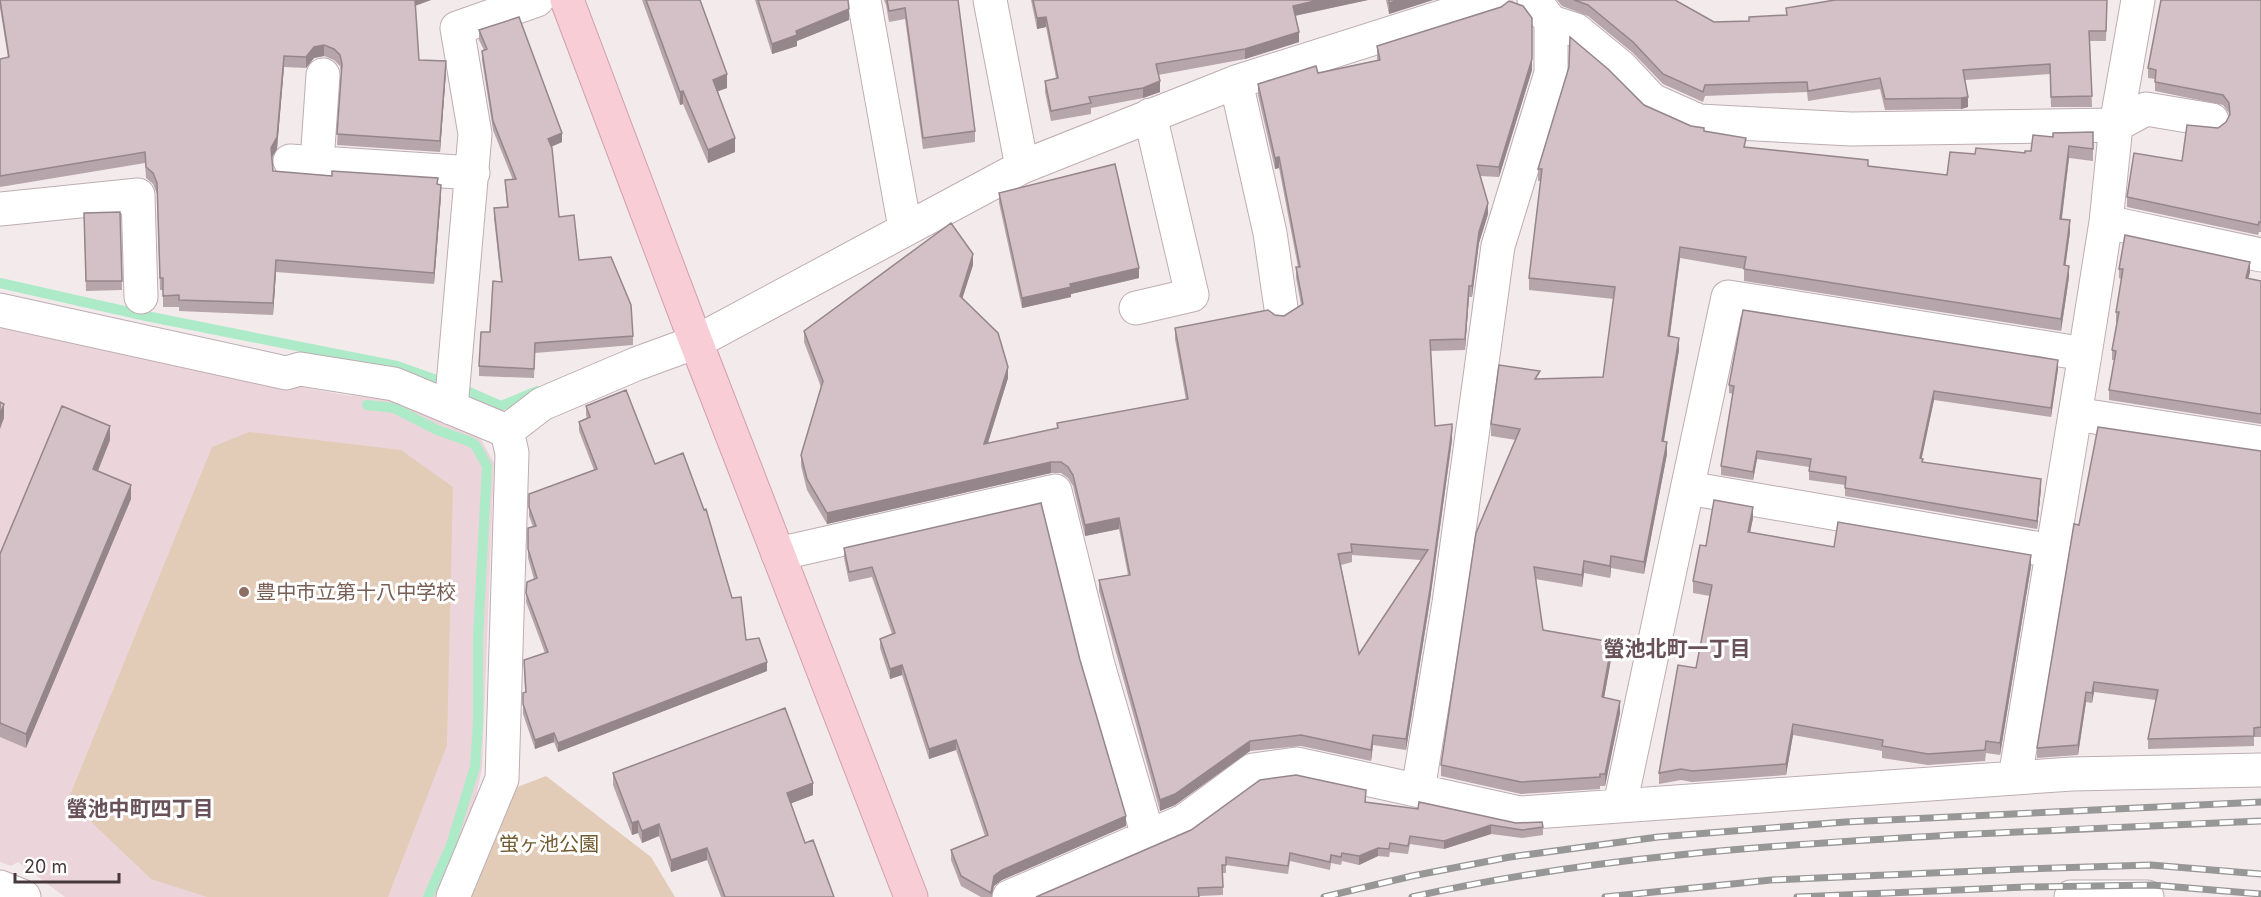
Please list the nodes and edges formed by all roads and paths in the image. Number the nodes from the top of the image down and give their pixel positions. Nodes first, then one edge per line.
1 (537, 0) edge
2 (567, 0) edge
3 (864, 0) edge
4 (990, 0) edge
5 (1496, 0) edge
6 (2138, 0) edge
7 (1543, 11) edge
8 (323, 75) dead end
9 (1236, 82) junction
10 (1150, 114) junction
11 (2212, 120) dead end
12 (2116, 125) junction
13 (1022, 167) junction
14 (473, 173) junction
15 (0, 209) edge
16 (2106, 222) junction
17 (905, 228) junction
18 (2261, 255) edge
19 (141, 297) dead end
20 (1136, 308) dead end
21 (1281, 308) dead end
22 (0, 310) edge
23 (696, 342) junction
24 (2085, 354) junction
25 (451, 408) junction
26 (2075, 414) junction
27 (507, 431) junction
28 (2261, 442) edge
29 (1688, 488) junction
30 (2052, 551) junction
31 (778, 554) junction
32 (2261, 770) edge
33 (2015, 778) junction
34 (1418, 790) junction
35 (1620, 806) junction
36 (1148, 836) junction
37 (0, 887) edge
38 (24, 897) edge
39 (453, 897) edge
40 (911, 897) edge
41 (1009, 897) edge
42 (2071, 897) edge
43 (2147, 897) edge

1 - 14 street
2 - 23 street
3 - 17 street
4 - 13 street
5 - 9 street
6 - 12 street
7 - 12 street
7 - 34 street
8 - 14 street
9 - 10 street
9 - 21 street
10 - 13 street
10 - 20 street
11 - 12 street
12 - 16 street
13 - 17 street
14 - 25 street
15 - 19 street
16 - 18 street
16 - 24 street
17 - 23 street
22 - 25 street
23 - 27 street
23 - 31 street
24 - 26 street
24 - 29 street
25 - 27 street
26 - 28 street
26 - 30 street
27 - 39 street
29 - 30 street
29 - 35 street
30 - 33 street
31 - 36 street
31 - 40 street
32 - 33 street
33 - 35 street
34 - 35 street
34 - 36 street
36 - 41 street
37 - 38 street
42 - 43 street

